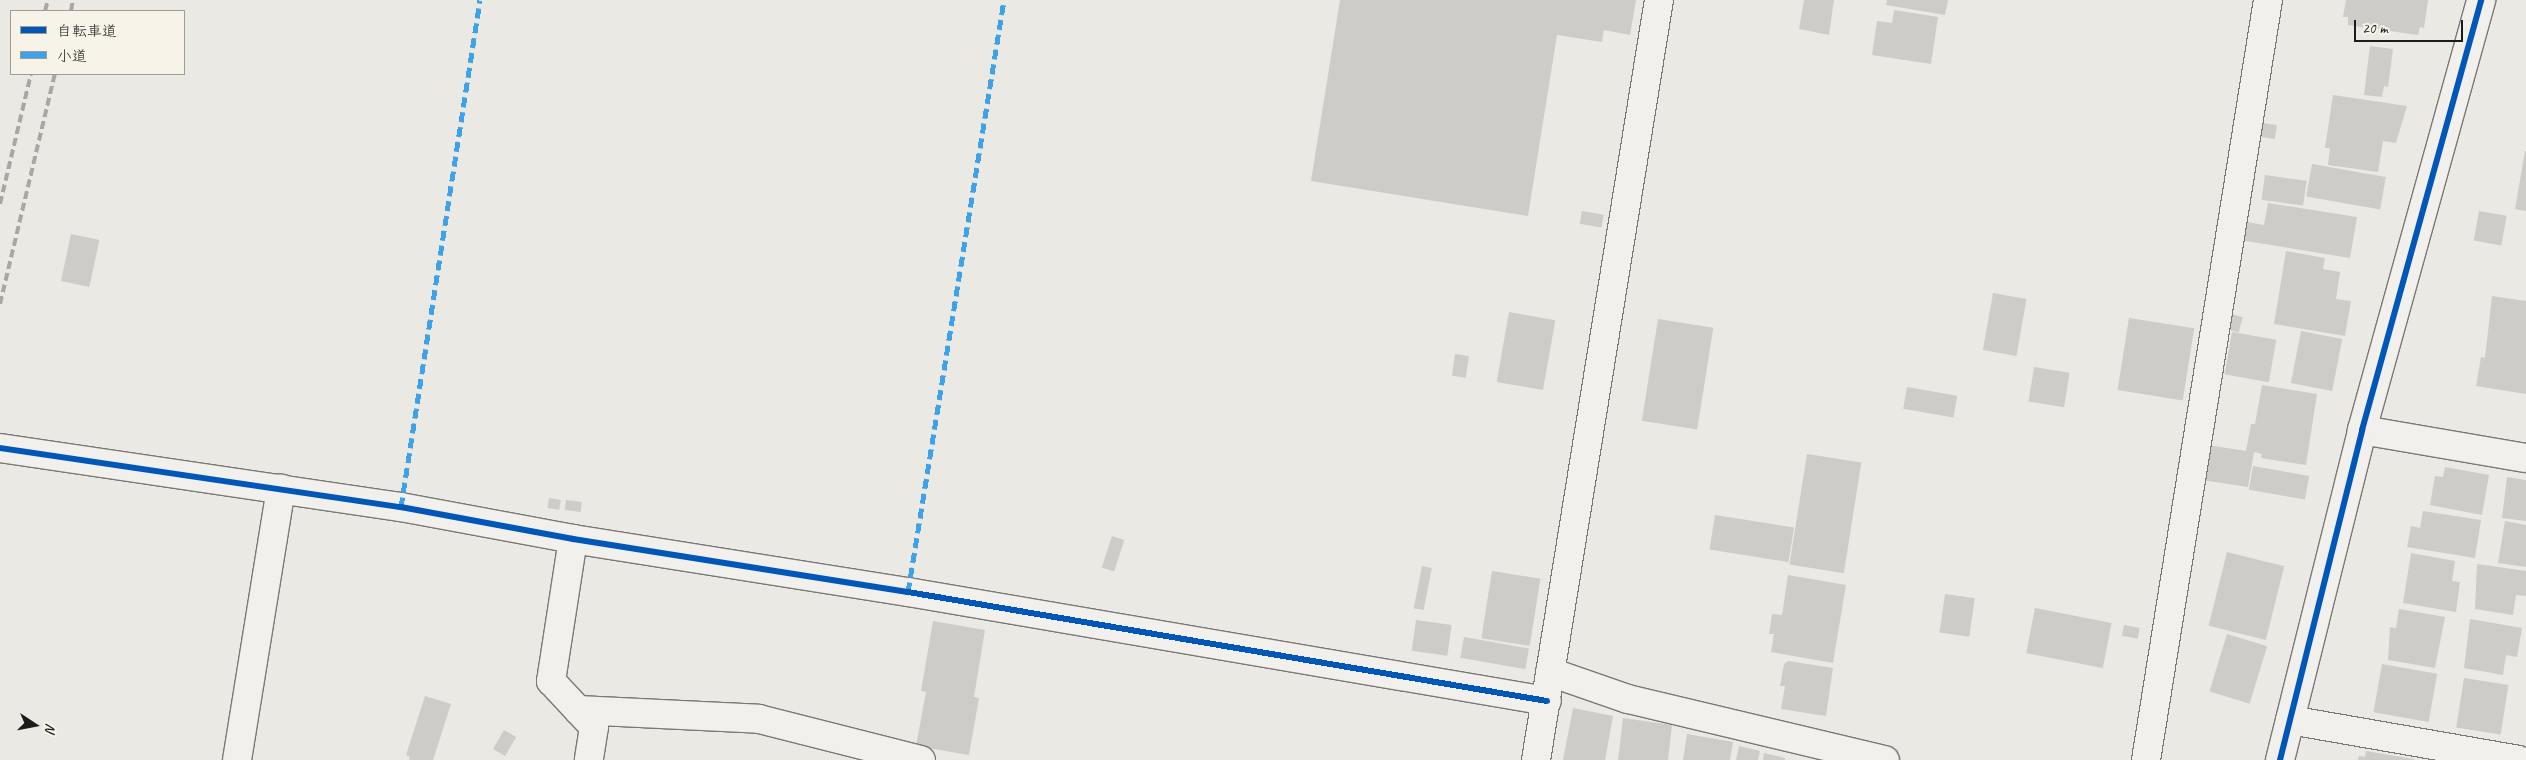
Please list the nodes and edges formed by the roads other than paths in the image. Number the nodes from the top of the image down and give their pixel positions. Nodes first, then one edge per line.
1 (1659, 0) edge
2 (2268, 0) edge
3 (2481, 0) edge
4 (2362, 430) junction
5 (0, 448) edge
6 (2526, 458) edge
7 (281, 489) junction
8 (573, 539) junction
9 (1550, 672) junction
10 (1547, 701) junction
11 (578, 710) junction
12 (2290, 720) junction
13 (237, 760) edge
14 (589, 760) edge
15 (921, 760) edge
16 (1536, 760) edge
17 (1885, 760) edge
18 (2146, 760) edge
19 (2280, 760) edge
20 (2519, 760) edge

1 - 9 street
2 - 18 street
3 - 4 street
4 - 6 street
4 - 12 street
5 - 7 street
7 - 8 street
7 - 13 street
8 - 10 street
8 - 11 street
9 - 10 street
9 - 17 street
10 - 16 street
11 - 14 street
11 - 15 street
12 - 19 street
12 - 20 street

